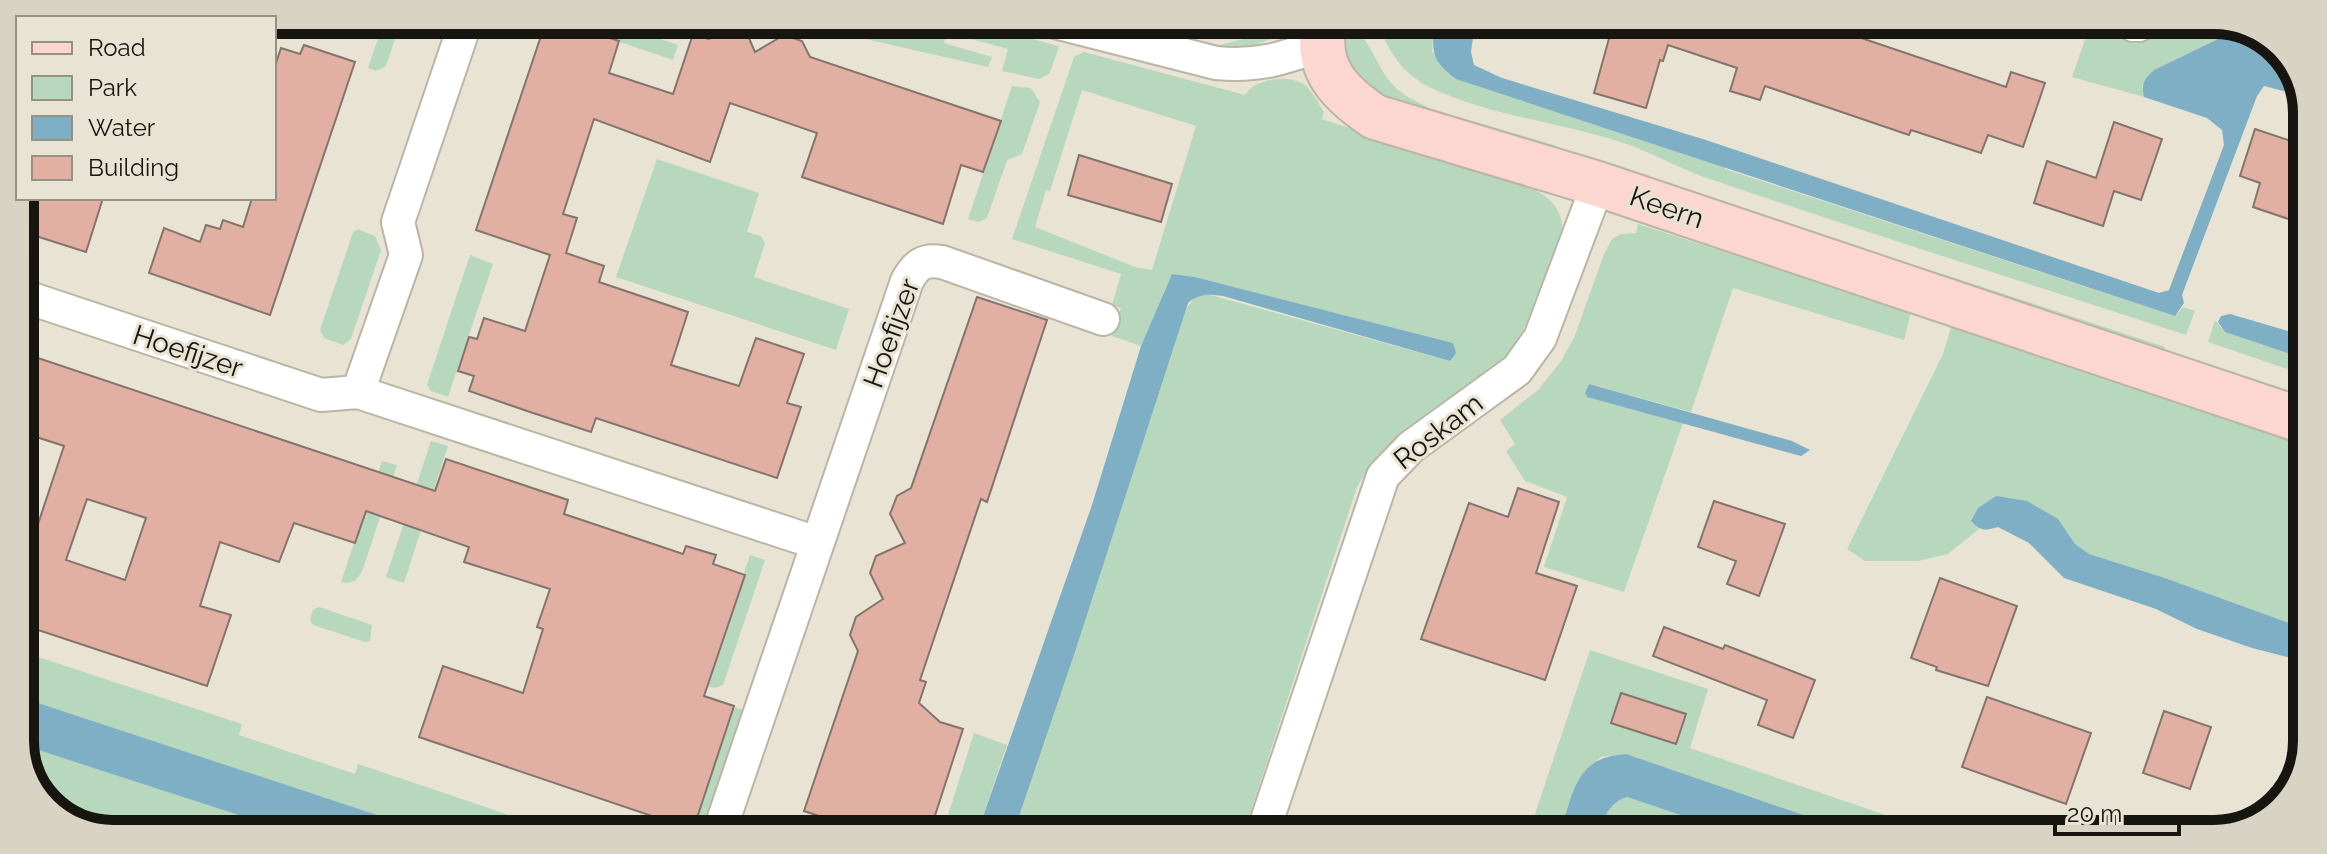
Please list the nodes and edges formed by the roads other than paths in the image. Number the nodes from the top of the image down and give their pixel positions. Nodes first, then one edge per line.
1 (462, 34) edge
2 (1102, 34) edge
3 (1322, 34) edge
4 (1598, 184) junction
5 (34, 300) edge
6 (1103, 319) dead end
7 (358, 392) junction
8 (2293, 417) edge
9 (817, 543) junction
10 (723, 820) edge
11 (1267, 820) edge

1 - 7 street
2 - 3 street, Keern
3 - 4 street, Keern
4 - 8 street, Keern
4 - 11 street, Roskam
5 - 7 street, Hoefijzer
6 - 9 street, Hoefijzer
7 - 9 street, Hoefijzer
9 - 10 street, Hoefijzer

